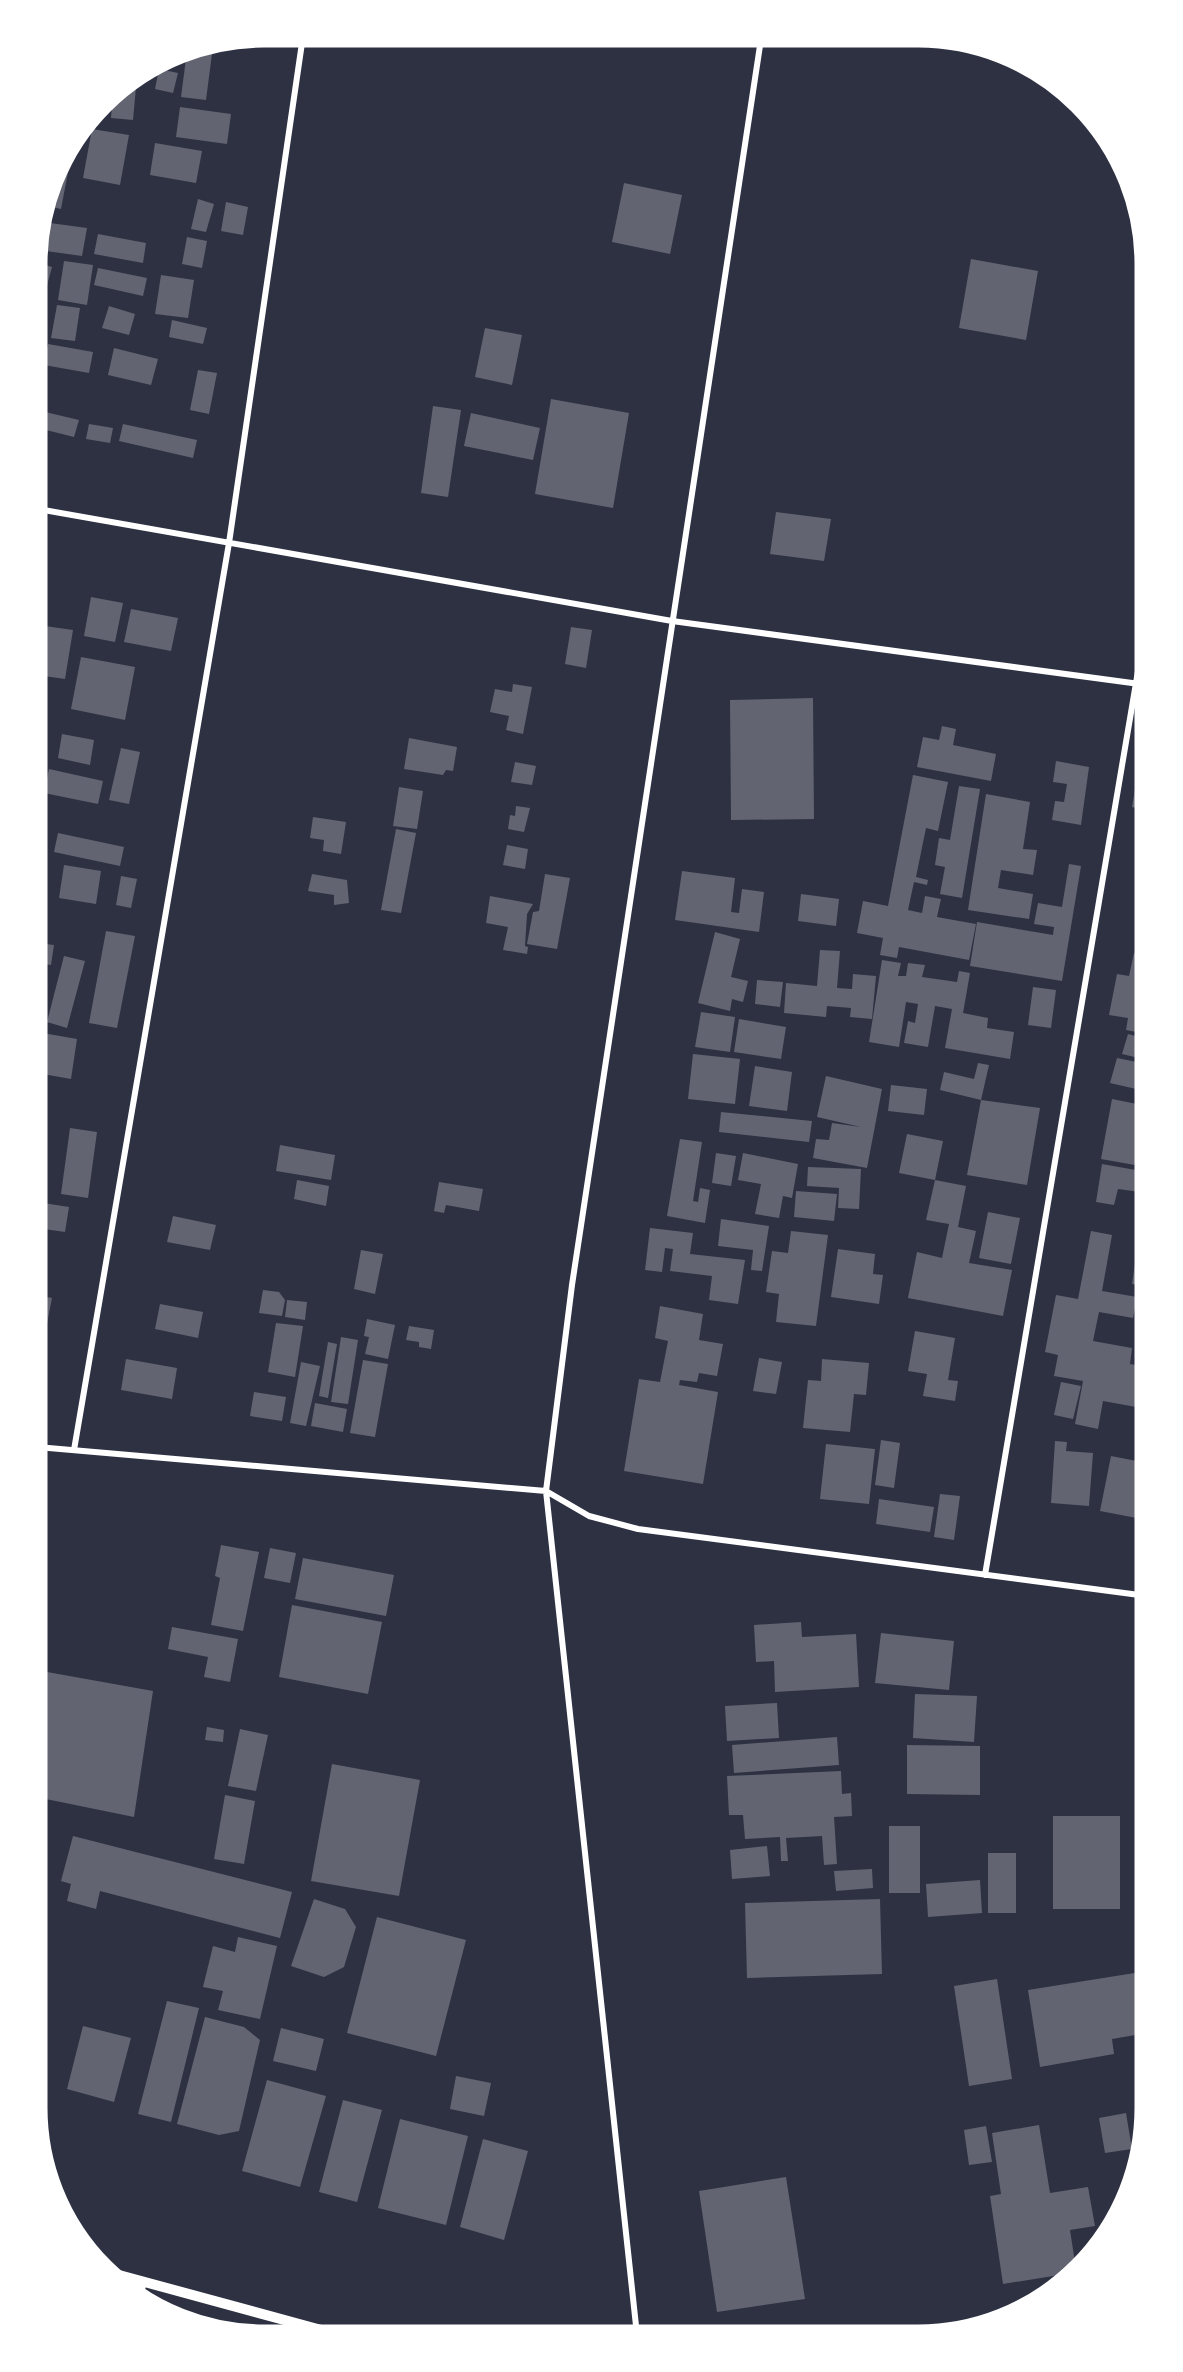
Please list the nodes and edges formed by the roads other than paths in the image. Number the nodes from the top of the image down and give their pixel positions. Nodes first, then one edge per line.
1 (302, 46) edge
2 (760, 46) edge
3 (46, 510) edge
4 (229, 543) junction
5 (672, 621) junction
6 (1136, 683) joint
7 (46, 1448) edge
8 (74, 1450) junction
9 (546, 1491) junction
10 (985, 1575) junction
11 (1136, 1595) edge
12 (130, 2278) edge
13 (144, 2282) junction
14 (142, 2288) edge
15 (306, 2326) edge
16 (637, 2326) edge

1 - 4 street
2 - 5 street
3 - 4 street
4 - 5 street
4 - 8 street
5 - 6 street
5 - 9 street
6 - 10 street
7 - 8 street
8 - 9 street
9 - 10 street
9 - 16 street
10 - 11 street
12 - 13 street
13 - 14 street
13 - 15 street

